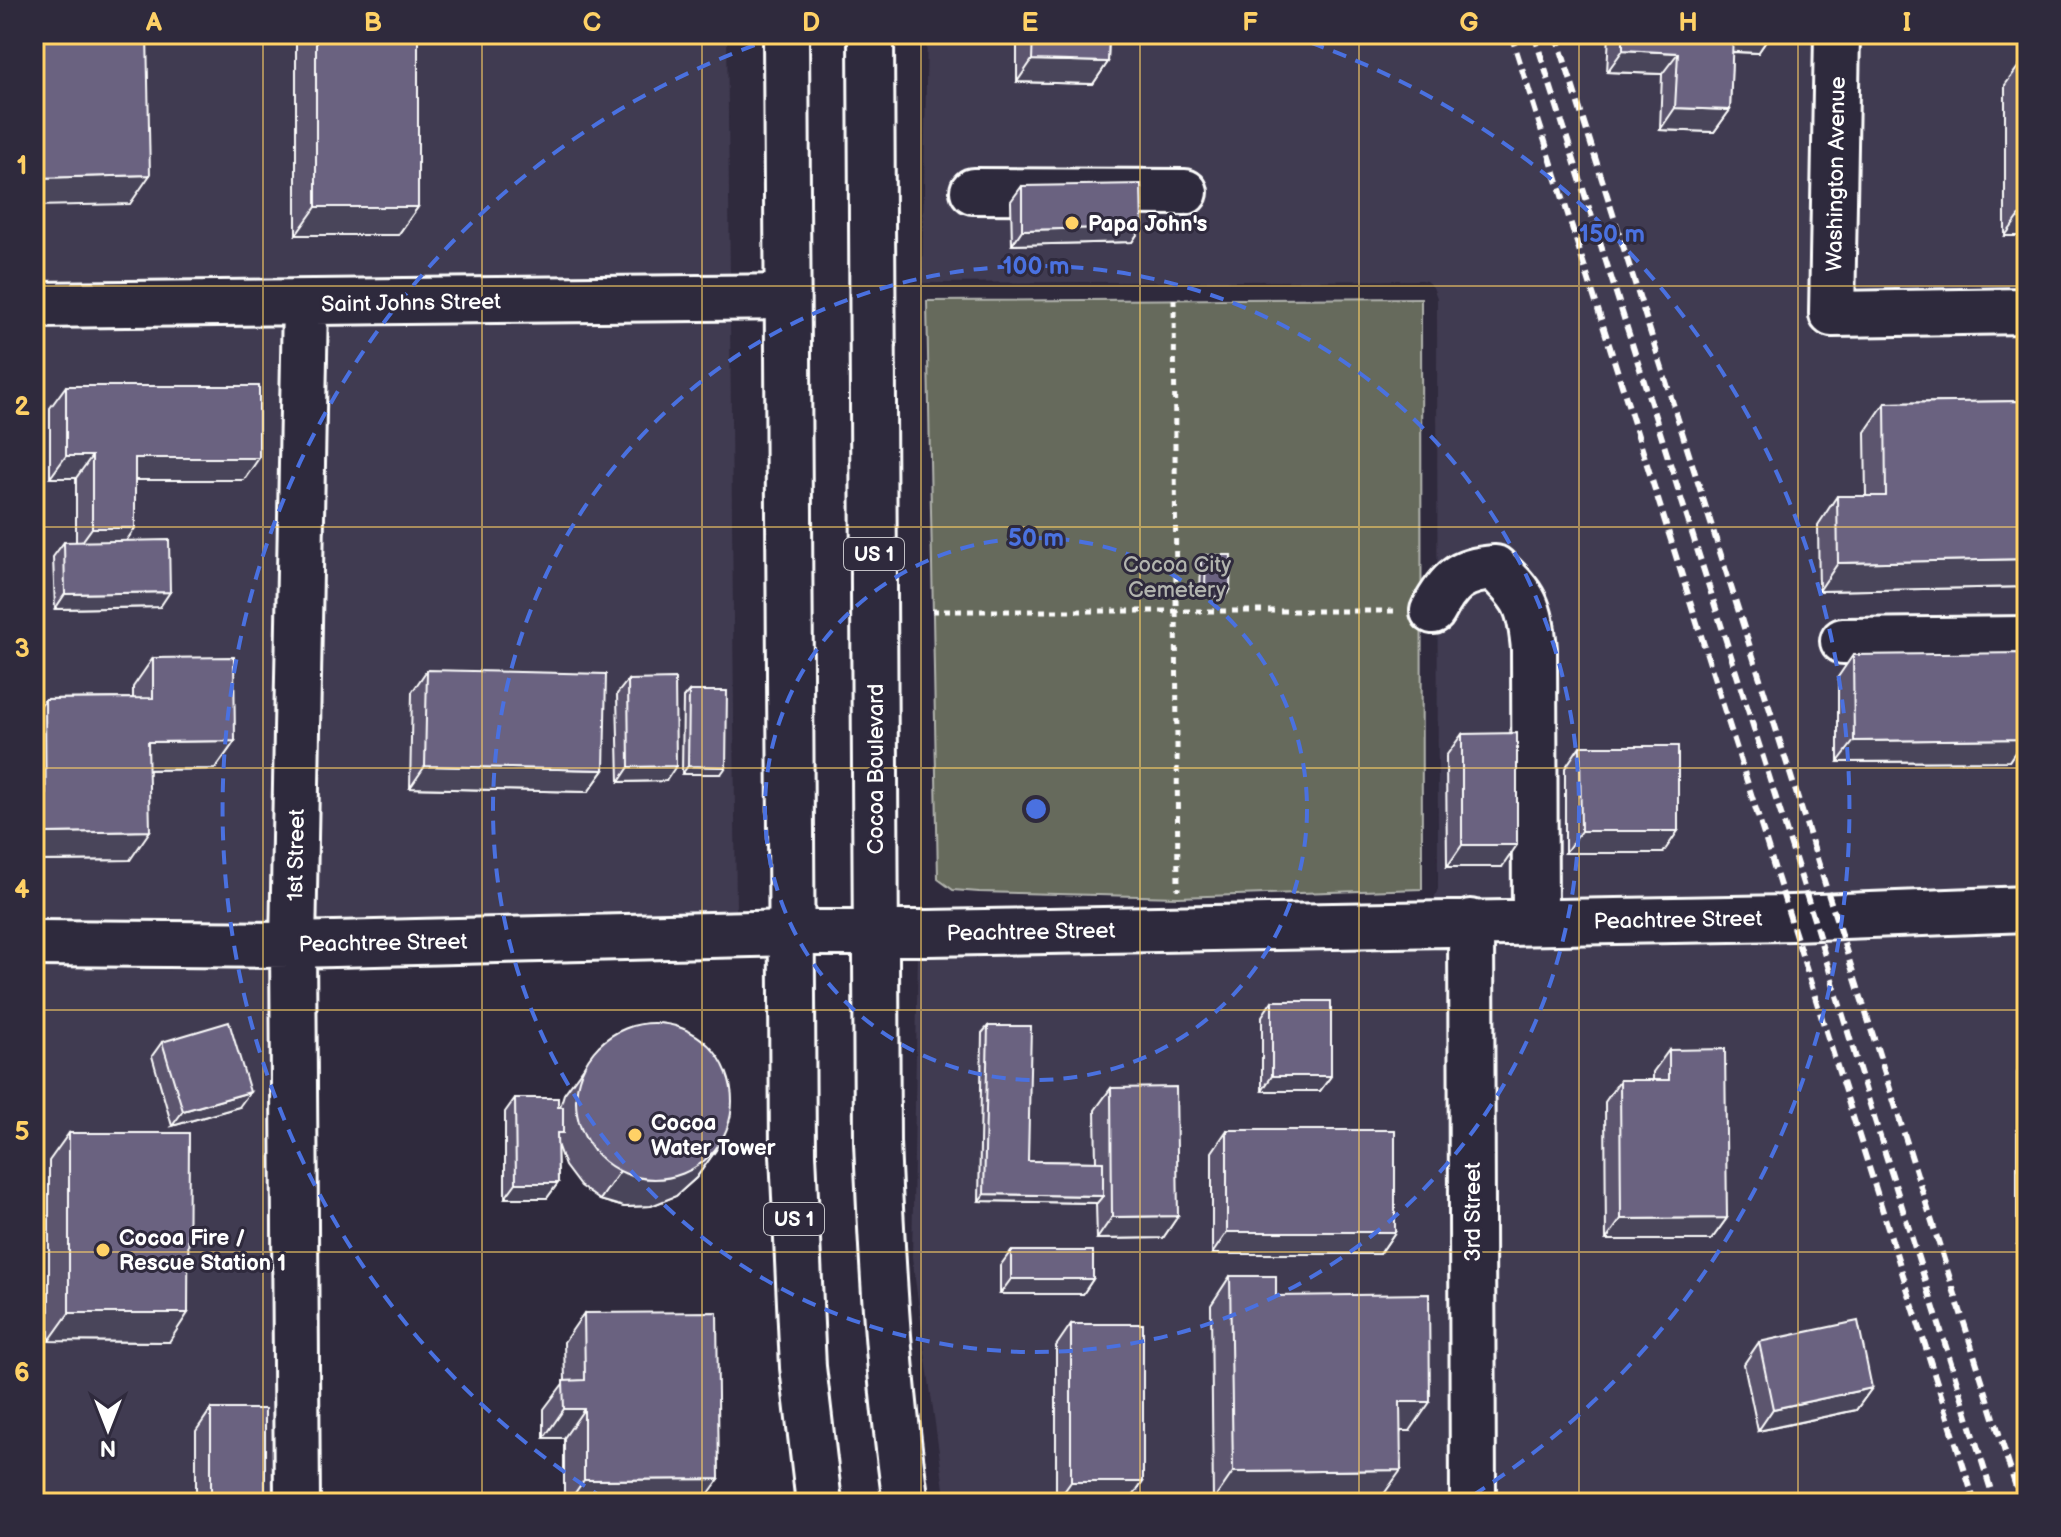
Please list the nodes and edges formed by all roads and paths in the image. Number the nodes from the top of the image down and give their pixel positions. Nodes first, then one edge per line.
1 (786, 34) edge
2 (871, 34) edge
3 (1837, 34) edge
4 (973, 191) dead end
5 (1185, 192) dead end
6 (787, 297) junction
7 (1174, 299) dead end
8 (305, 304) junction
9 (34, 305) edge
10 (2027, 311) edge
11 (932, 611) dead end
12 (1176, 611) junction
13 (1433, 611) joint
14 (2027, 639) edge
15 (1843, 641) dead end
16 (2027, 909) edge
17 (1535, 921) junction
18 (1471, 922) junction
19 (1179, 928) junction
20 (790, 933) junction
21 (877, 934) junction
22 (34, 943) edge
23 (293, 945) junction
24 (297, 1503) edge
25 (819, 1503) edge
26 (906, 1503) edge
27 (1473, 1503) edge

1 - 6 street, US 1
2 - 21 street, Cocoa Boulevard / US 1
3 - 10 street, Washington Avenue
4 - 5 street
6 - 8 street, Saint Johns Street
6 - 20 street, US 1
7 - 12 path
8 - 9 street, Saint Johns Street
8 - 23 street, 1st Street
11 - 12 path
12 - 13 path
12 - 19 path
13 - 17 street
14 - 15 street
16 - 17 street, Peachtree Street
17 - 18 street, Peachtree Street
18 - 19 street, Peachtree Street
18 - 27 street, 3rd Street
19 - 21 street, Peachtree Street
20 - 21 street, Peachtree Street
20 - 23 street, Peachtree Street
20 - 25 street, US 1
21 - 26 street, Cocoa Boulevard / US 1
22 - 23 street, Peachtree Street
23 - 24 street, 1st Street

